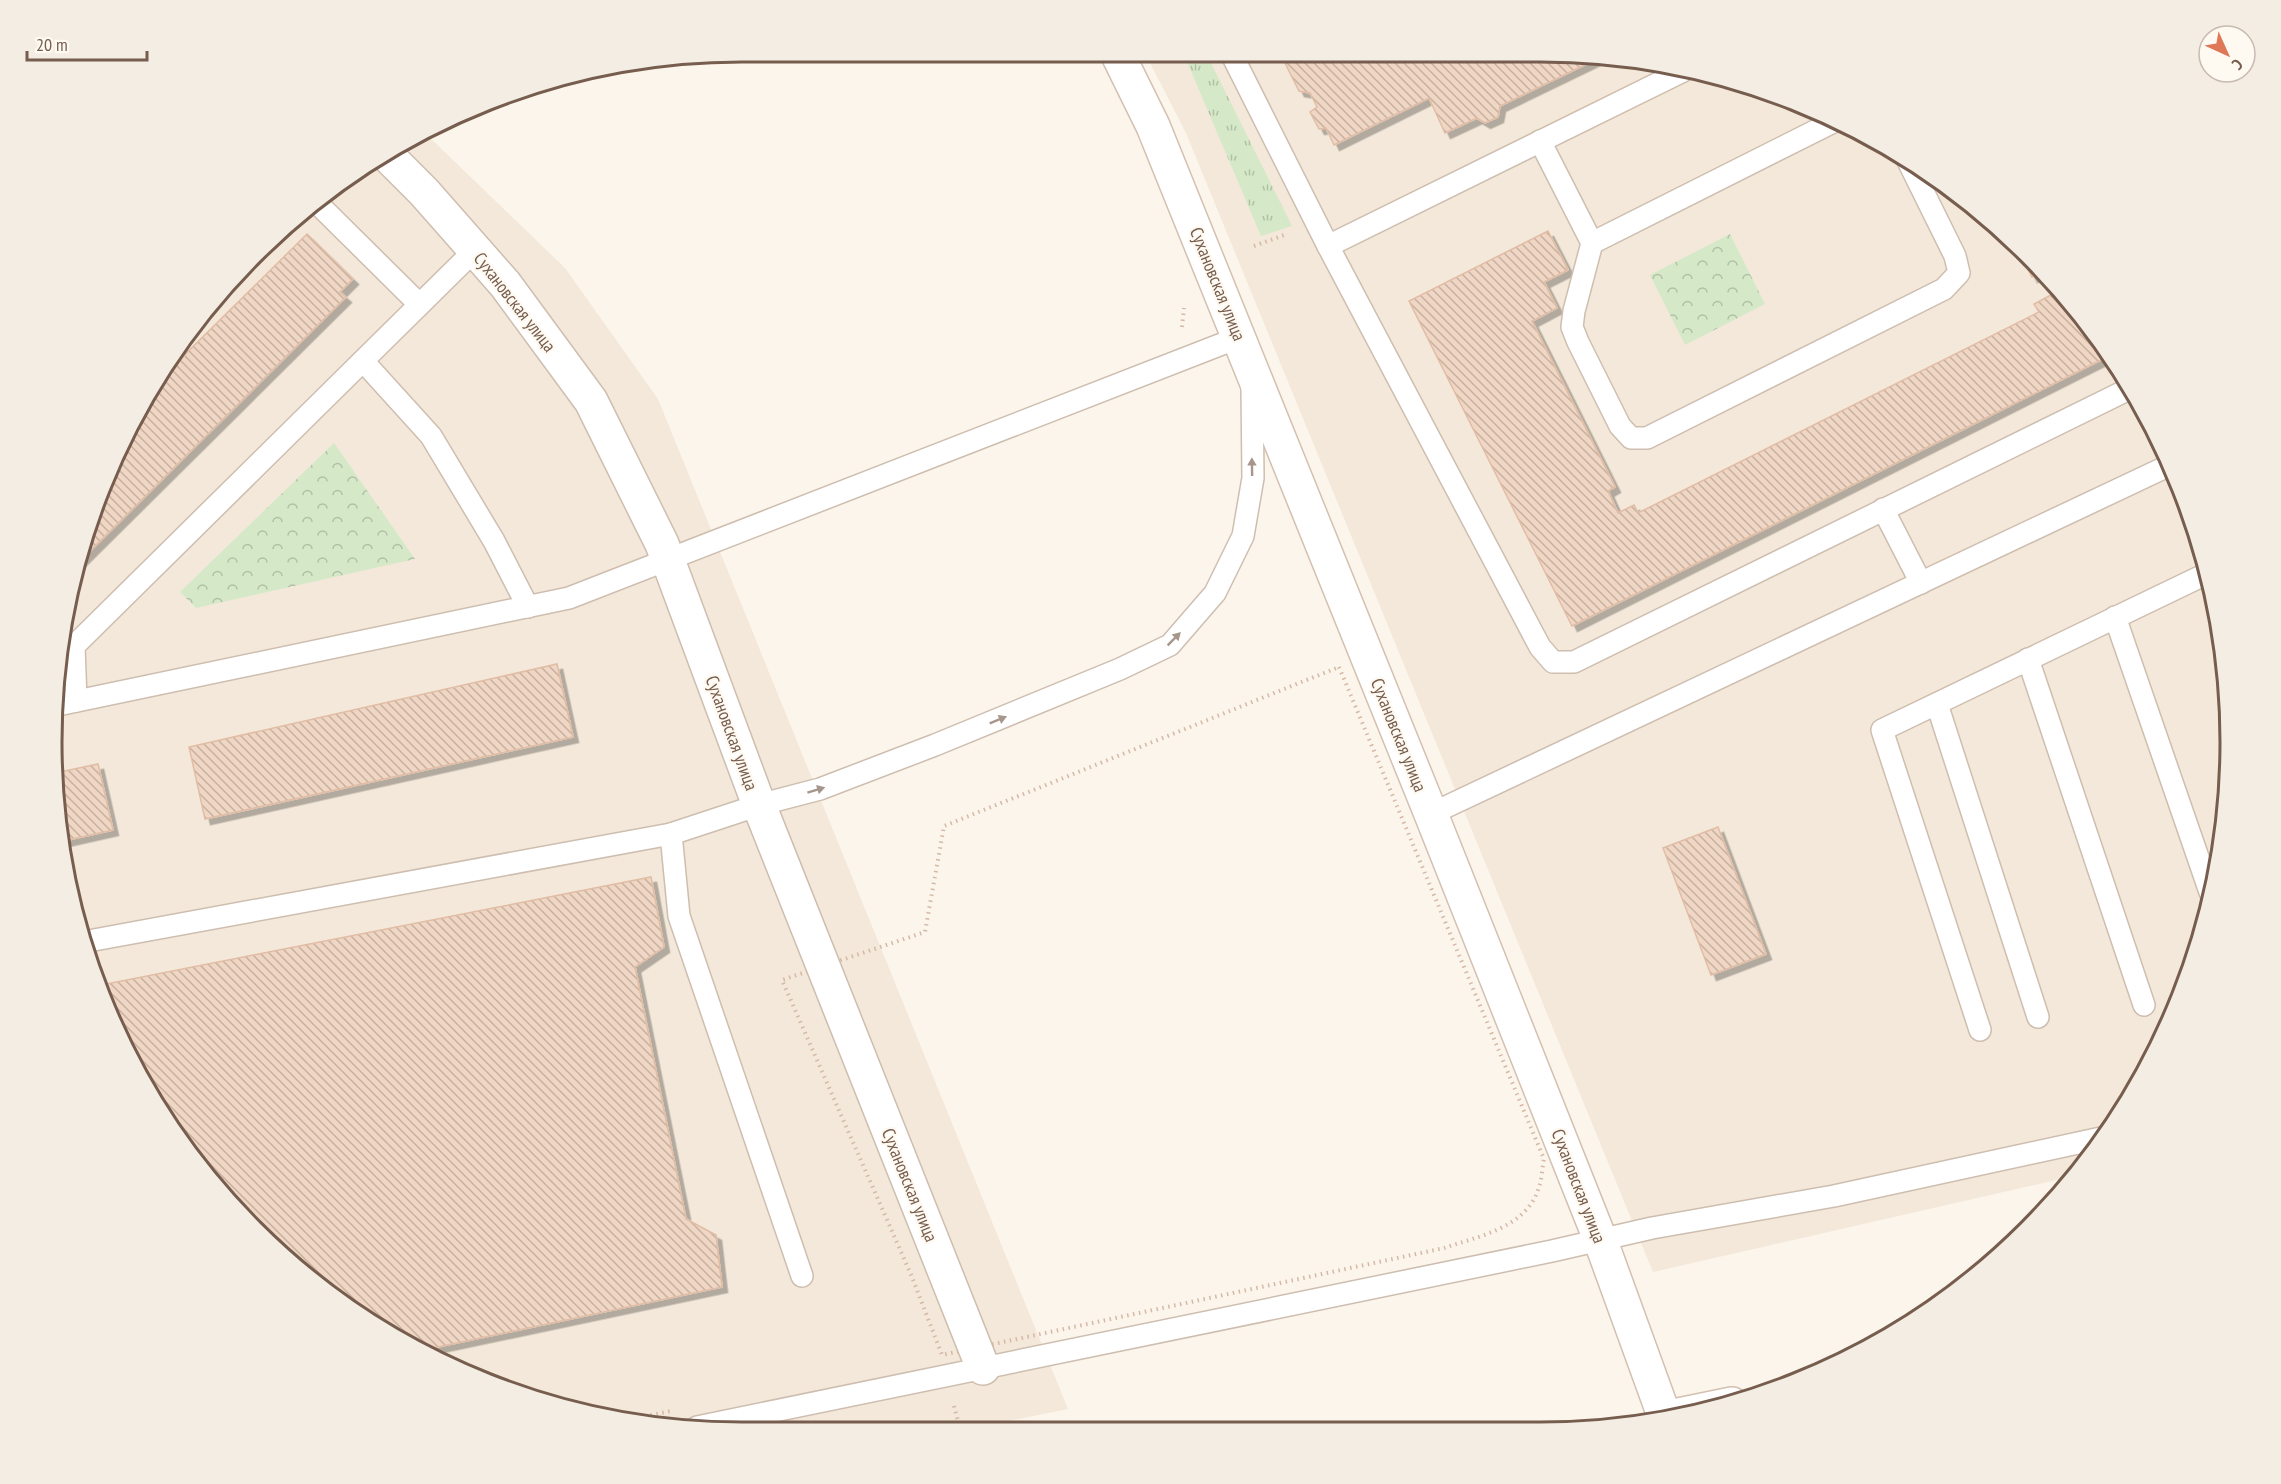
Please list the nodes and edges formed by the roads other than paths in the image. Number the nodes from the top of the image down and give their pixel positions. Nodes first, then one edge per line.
1 (1121, 62) edge
2 (1236, 62) edge
3 (1674, 75) edge
4 (1827, 126) edge
5 (1540, 141) junction
6 (391, 159) edge
7 (1915, 175) edge
8 (321, 207) edge
9 (1592, 243) junction
10 (1328, 246) junction
11 (475, 250) junction
12 (419, 304) junction
13 (1240, 337) junction
14 (363, 361) junction
15 (1251, 367) junction
16 (2122, 392) edge
17 (2162, 469) edge
18 (1883, 509) junction
19 (668, 560) junction
20 (2199, 581) edge
21 (1921, 583) junction
22 (528, 607) junction
23 (2115, 617) junction
24 (68, 647) edge
25 (2028, 659) junction
26 (76, 701) junction
27 (63, 704) edge
28 (1937, 704) junction
29 (759, 805) junction
30 (1431, 814) junction
31 (671, 834) junction
32 (2205, 878) edge
33 (92, 940) edge
34 (2144, 1005) dead end
35 (2038, 1017) dead end
36 (1980, 1030) dead end
37 (2090, 1140) edge
38 (1600, 1239) junction
39 (802, 1276) dead end
40 (979, 1358) junction
41 (1662, 1411) edge
42 (720, 1422) edge

1 - 13 street, Сухановская улица
2 - 10 lane
3 - 5 lane
4 - 9 lane
5 - 9 lane
5 - 10 lane
6 - 11 street, Сухановская улица
7 - 9 lane
8 - 12 lane
10 - 18 lane
11 - 12 lane
11 - 19 street, Сухановская улица
12 - 14 lane
13 - 15 street, Сухановская улица
13 - 19 lane
14 - 22 lane
14 - 24 lane
29 -> 15 lane
15 - 30 street, Сухановская улица
16 - 18 lane
17 - 21 lane
18 - 21 lane
19 - 22 lane
19 - 29 street, Сухановская улица
20 - 23 lane
21 - 30 lane
22 - 26 lane
23 - 25 lane
23 - 32 lane
24 - 26 lane
25 - 28 lane
25 - 34 lane
26 - 27 lane
28 - 35 lane
28 - 36 lane
29 - 31 lane
29 - 40 street, Сухановская улица
30 - 38 street, Сухановская улица
31 - 33 lane
31 - 39 lane
37 - 38 lane
38 - 40 lane
38 - 41 street, Сухановская улица
40 - 42 lane

